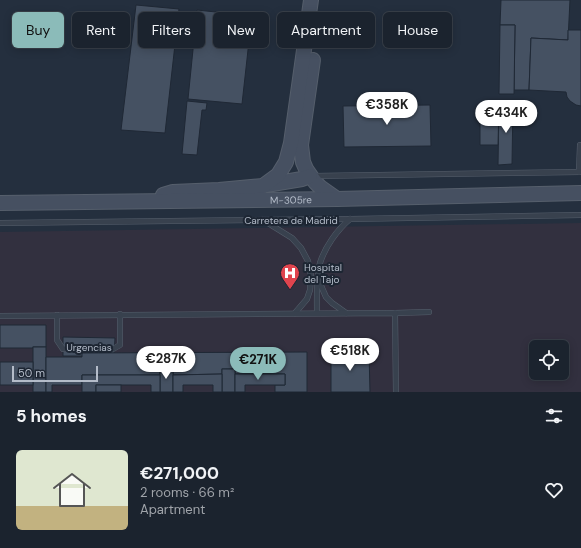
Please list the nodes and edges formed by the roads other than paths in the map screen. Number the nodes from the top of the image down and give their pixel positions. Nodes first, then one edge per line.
1 (311, 0) edge
2 (321, 0) edge
3 (580, 146) dead end
4 (580, 172) edge
5 (310, 176) junction
6 (263, 186) junction
7 (581, 193) edge
8 (337, 199) junction
9 (135, 202) junction
10 (0, 203) edge
11 (581, 215) edge
12 (262, 220) junction
13 (350, 220) junction
14 (0, 223) edge
15 (318, 280) junction
16 (429, 312) dead end
17 (295, 313) junction
18 (317, 313) junction
19 (346, 313) junction
20 (395, 313) junction
21 (120, 314) junction
22 (57, 315) junction
23 (0, 316) edge
24 (396, 392) edge

1 - 6 main road
2 - 5 main road
3 - 4 lane
4 - 5 lane
5 - 6 main road
5 - 8 main road
6 - 9 main road
7 - 8 main road, M-305re
8 - 9 main road, M-305re
9 - 10 main road, M-305re
11 - 13 lane, Carretera de Madrid
12 - 13 lane, Carretera de Madrid
12 - 14 lane, Carretera de Madrid
12 - 17 lane
13 - 15 lane
15 - 18 lane
15 - 19 lane
16 - 20 lane
17 - 18 lane
17 - 21 lane
18 - 19 lane
19 - 20 lane
20 - 24 lane
21 - 22 lane
21 - 22 lane, Urgencias
22 - 23 lane

